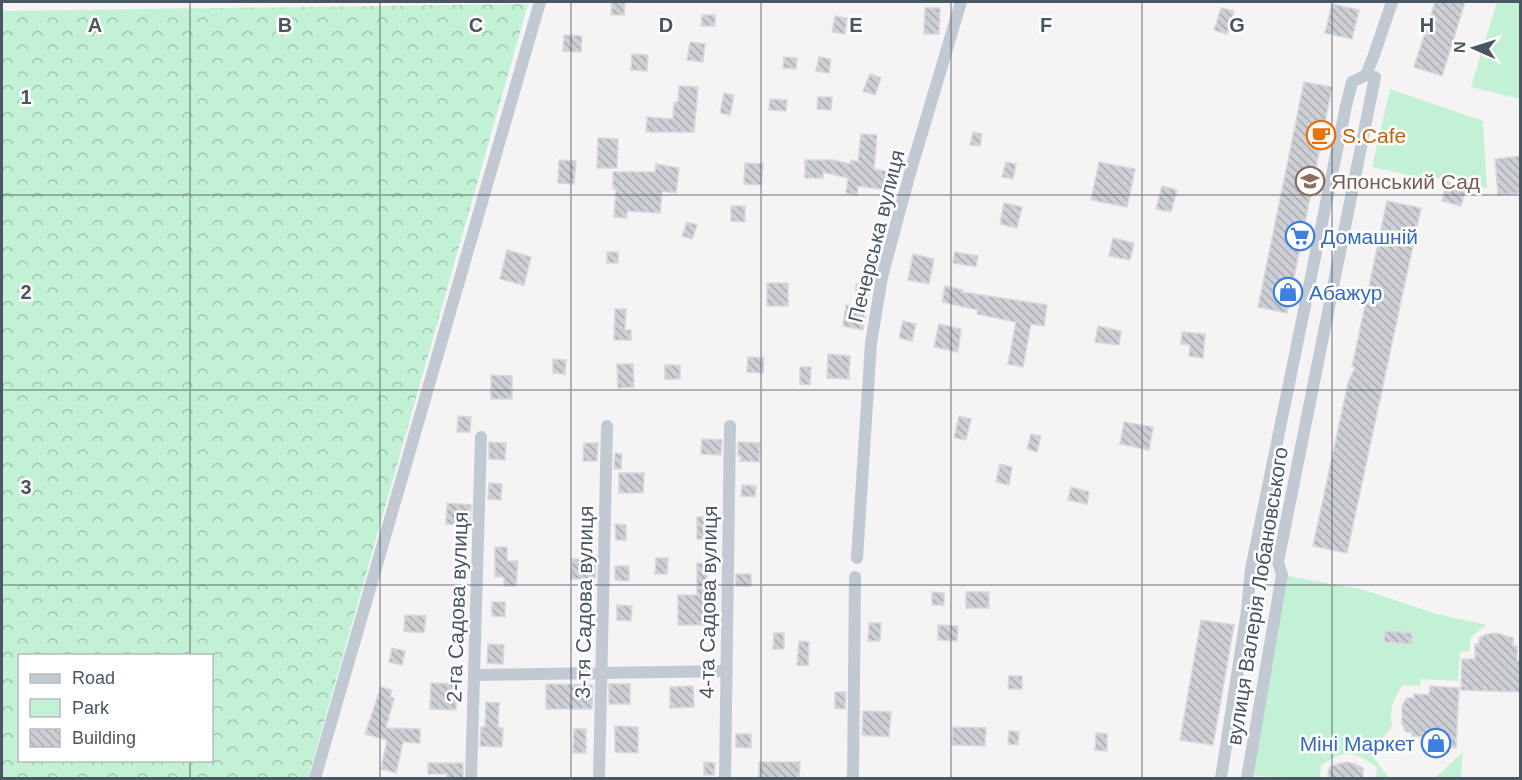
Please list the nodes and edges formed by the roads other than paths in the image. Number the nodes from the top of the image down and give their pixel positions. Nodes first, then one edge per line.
1 (540, 2) edge
2 (961, 2) edge
3 (1392, 2) edge
4 (1366, 75) junction
5 (607, 426) dead end
6 (730, 426) dead end
7 (481, 437) dead end
8 (857, 558) dead end
9 (855, 577) dead end
10 (727, 671) junction
11 (602, 674) junction
12 (474, 675) junction
13 (315, 778) edge
14 (471, 778) edge
15 (599, 778) edge
16 (725, 778) edge
17 (853, 778) edge
18 (1221, 778) edge
19 (1247, 778) edge

1 - 13 street
2 - 8 street, Печерська вулиця
3 - 4 street, вулиця Валерія Лобановського
4 - 18 street, вулиця Валерія Лобановського
4 - 19 street, вулиця Валерія Лобановського
5 - 11 street, 3-тя Садова вулиця
6 - 10 street, 4-та Садова вулиця
7 - 12 street, 2-га Садова вулиця
9 - 17 street
10 - 11 street
10 - 16 street, 4-та Садова вулиця
11 - 12 street
11 - 15 street, 3-тя Садова вулиця
12 - 14 street, 2-га Садова вулиця

